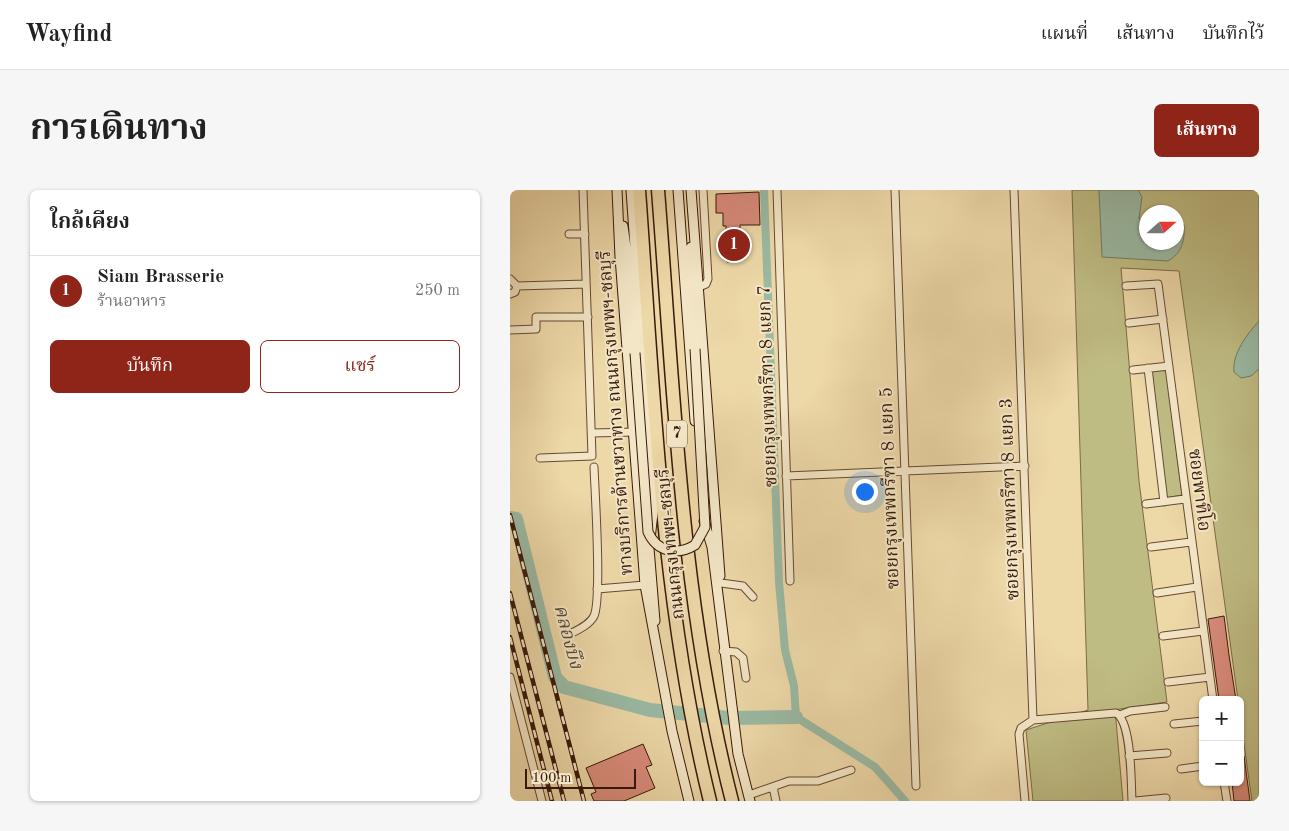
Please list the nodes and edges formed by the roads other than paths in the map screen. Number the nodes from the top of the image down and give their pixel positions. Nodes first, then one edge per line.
1 (583, 190) edge
2 (630, 190) edge
3 (639, 190) edge
4 (658, 190) edge
5 (703, 190) edge
6 (777, 190) edge
7 (895, 190) edge
8 (1014, 190) edge
9 (678, 193) edge
10 (691, 193) edge
11 (618, 194) edge
12 (694, 227) junction
13 (569, 234) dead end
14 (584, 234) junction
15 (510, 279) edge
16 (586, 284) junction
17 (517, 286) junction
18 (1126, 286) dead end
19 (699, 287) junction
20 (510, 294) edge
21 (588, 317) junction
22 (1163, 320) junction
23 (1129, 323) dead end
24 (510, 330) edge
25 (1168, 366) junction
26 (1148, 368) junction
27 (1133, 370) dead end
28 (634, 432) junction
29 (592, 433) junction
30 (540, 458) dead end
31 (1025, 466) junction
32 (594, 467) dead end
33 (904, 471) junction
34 (786, 476) junction
35 (1185, 499) junction
36 (1164, 502) junction
37 (1146, 504) dead end
38 (1191, 542) junction
39 (1151, 547) dead end
40 (790, 580) dead end
41 (720, 583) junction
42 (646, 584) junction
43 (1197, 588) junction
44 (596, 589) junction
45 (1157, 592) dead end
46 (754, 597) dead end
47 (719, 603) junction
48 (1203, 631) junction
49 (655, 632) junction
50 (566, 636) dead end
51 (1163, 636) dead end
52 (723, 651) junction
53 (510, 677) edge
54 (1210, 677) junction
55 (746, 678) dead end
56 (1168, 682) dead end
57 (1212, 696) edge
58 (1165, 706) dead end
59 (1120, 715) junction
60 (1033, 720) junction
61 (1199, 721) edge
62 (1174, 724) dead end
63 (1167, 753) dead end
64 (1130, 756) junction
65 (1199, 767) edge
66 (1181, 769) dead end
67 (851, 770) dead end
68 (916, 786) dead end
69 (1225, 786) edge
70 (773, 787) junction
71 (750, 798) edge
72 (1166, 798) dead end
73 (542, 801) edge
74 (689, 801) edge
75 (710, 801) edge
76 (732, 801) edge
77 (776, 801) edge
78 (1025, 801) edge
79 (1133, 801) edge
80 (1227, 801) edge

1 - 14 street
2 - 49 main road, ทางบริการด้านขวาทาง ถนนกรุงเทพฯ-ชลบุรี
3 - 75 highway, ถนนกรุงเทพฯ-ชลบุรี / 7
4 - 76 highway, ถนนกรุงเทพฯ-ชลบุรี / 7
5 - 19 street
6 - 34 street, ซอยกรุงเทพกรีฑา 8 แยก 7
7 - 33 street, ซอยกรุงเทพกรีฑา 8 แยก 5
8 - 31 street, ซอยกรุงเทพกรีฑา 8 แยก 3
9 - 10 main road
9 - 47 main road
10 - 12 main road
11 - 12 main road, bridge
11 - 28 main road, ทางบริการด้านขวาทาง ถนนกรุงเทพฯ-ชลบุรี
12 - 19 main road
13 - 14 street
14 - 16 street
15 - 17 street
16 - 17 street
16 - 21 street
17 - 20 street
18 - 22 street, ซอยพาทิโอ
19 - 41 main road
21 - 24 street
21 - 29 street
22 - 23 street
22 - 25 street, ซอยพาทิโอ
25 - 26 street
25 - 35 street, ซอยพาทิโอ
26 - 27 street
26 - 36 street
28 - 29 street
28 - 42 main road, ทางบริการด้านขวาทาง ถนนกรุงเทพฯ-ชลบุรี
29 - 30 street
31 - 33 street
31 - 60 street, ซอยกรุงเทพกรีฑา 8 แยก 3
32 - 44 street
33 - 34 street
33 - 68 street, ซอยกรุงเทพกรีฑา 8 แยก 5
34 - 40 street, ซอยกรุงเทพกรีฑา 8 แยก 7
35 - 36 street
35 - 38 street, ซอยพาทิโอ
36 - 37 street
38 - 39 street
38 - 43 street, ซอยพาทิโอ
41 - 46 street
41 - 47 main road
42 - 44 street
42 - 49 main road, ทางบริการด้านขวาทาง ถนนกรุงเทพฯ-ชลบุรี
43 - 45 street
43 - 48 street, ซอยพาทิโอ
44 - 50 street
47 - 52 main road
48 - 51 street
48 - 54 street, ซอยพาทิโอ
49 - 74 main road, ทางบริการด้านขวาทาง ถนนกรุงเทพฯ-ชลบุรี
52 - 55 street
52 - 71 main road
53 - 73 street
54 - 56 street
54 - 57 street, ซอยพาทิโอ
58 - 59 street
59 - 60 street
59 - 64 street
60 - 78 street
61 - 62 street
63 - 64 street
64 - 79 street
65 - 66 street
67 - 70 street
69 - 80 street
70 - 71 street
70 - 77 street
72 - 79 street

